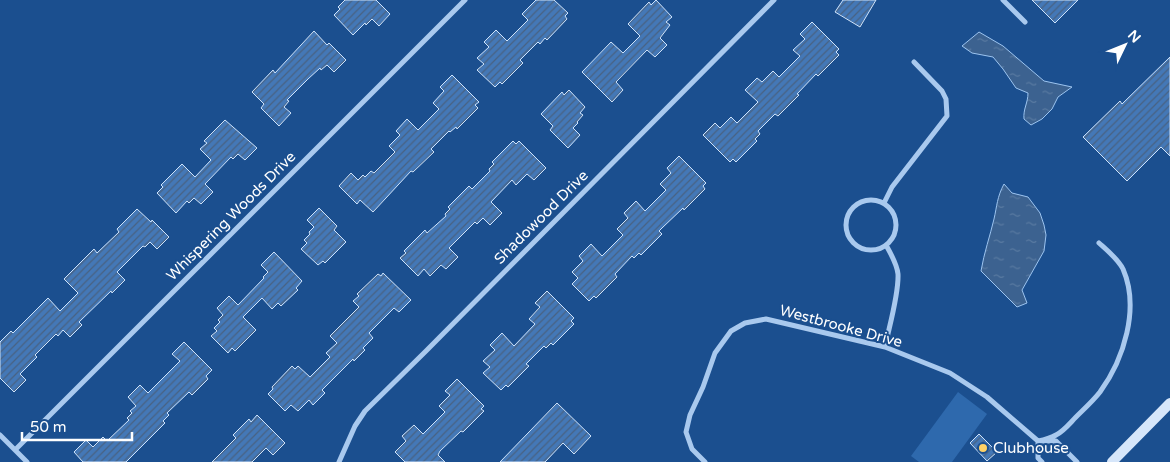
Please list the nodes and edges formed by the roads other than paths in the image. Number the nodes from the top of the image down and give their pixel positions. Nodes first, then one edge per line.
1 (465, 0) edge
2 (774, 0) edge
3 (1003, 0) edge
4 (1024, 22) dead end
5 (914, 62) dead end
6 (884, 203) junction
7 (1100, 243) dead end
8 (886, 246) junction
9 (885, 347) junction
10 (1170, 402) edge
11 (0, 435) edge
12 (1038, 442) junction
13 (15, 450) junction
14 (27, 462) edge
15 (339, 462) edge
16 (704, 462) edge
17 (1042, 462) edge
18 (1077, 462) edge
19 (1112, 462) edge

1 - 13 street, Whispering Woods Drive
2 - 15 street, Shadowood Drive
3 - 4 street
5 - 6 street
6 - 8 street
6 - 8 street
7 - 12 street
8 - 9 street
9 - 12 street, Westbrooke Drive
9 - 16 street, Westbrooke Drive
10 - 19 street
11 - 13 street
12 - 17 street
12 - 18 street
13 - 14 street

